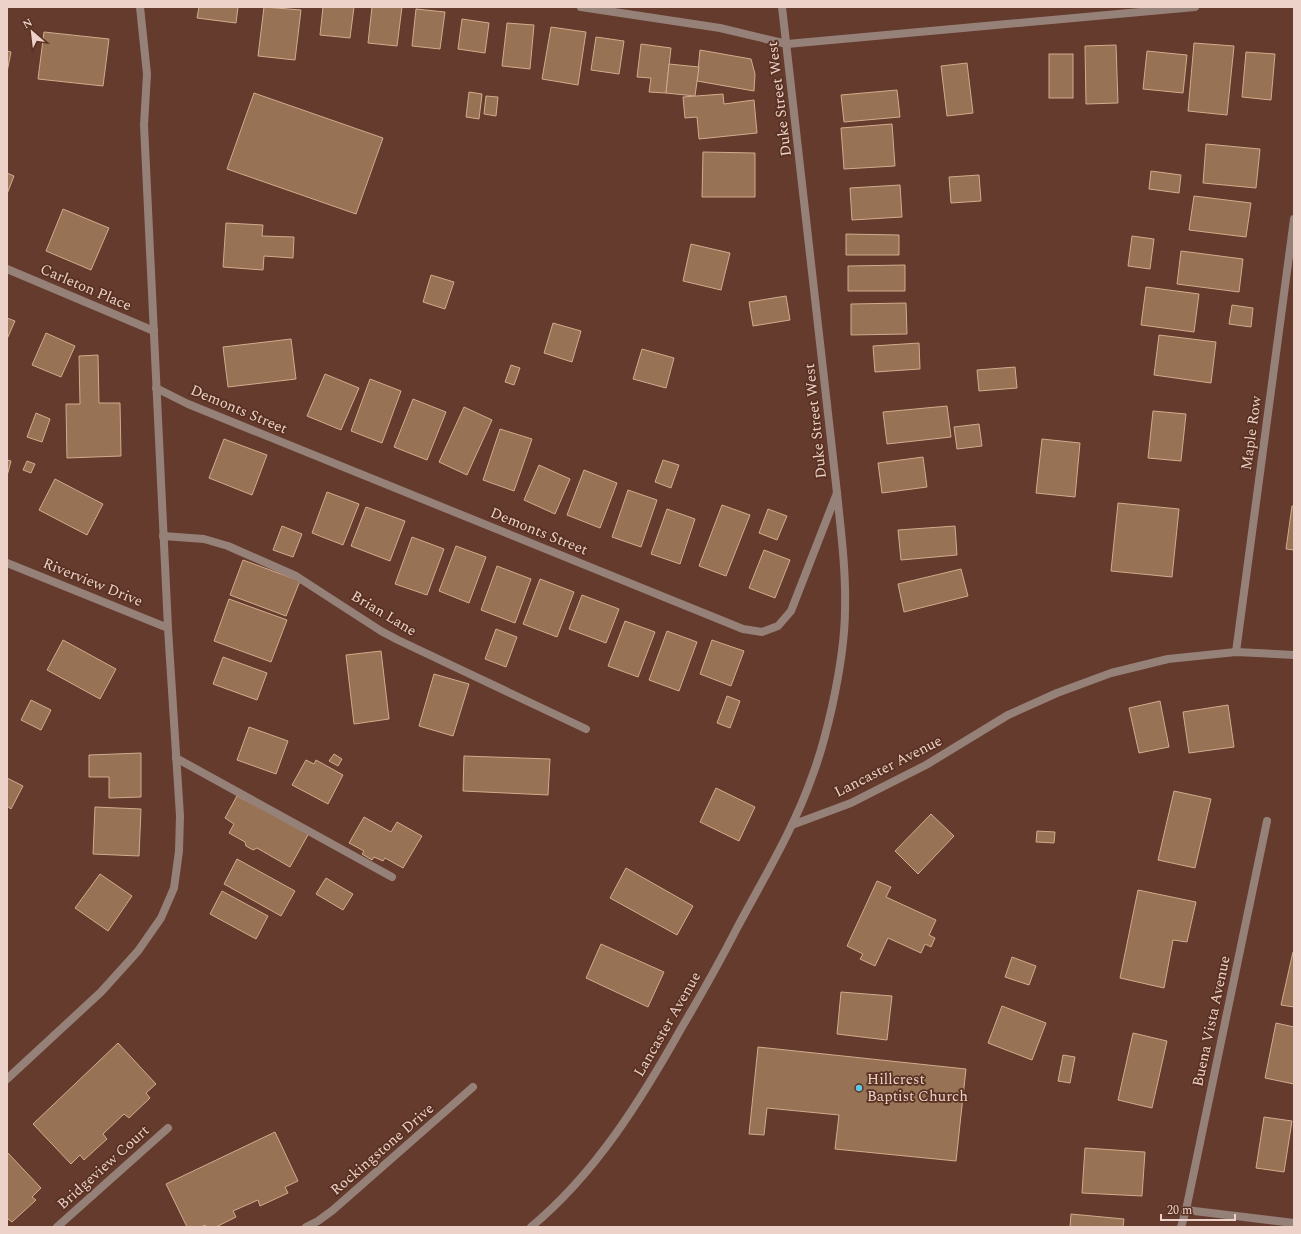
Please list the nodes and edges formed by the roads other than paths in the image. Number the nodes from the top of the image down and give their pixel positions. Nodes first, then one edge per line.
1 (140, 7) edge
2 (580, 7) edge
3 (782, 7) edge
4 (1195, 7) edge
5 (787, 44) junction
6 (1294, 219) edge
7 (7, 270) edge
8 (154, 331) junction
9 (156, 388) junction
10 (838, 493) junction
11 (163, 536) junction
12 (7, 563) edge
13 (168, 628) junction
14 (1236, 652) junction
15 (1294, 655) edge
16 (586, 730) dead end
17 (176, 758) junction
18 (1268, 821) dead end
19 (792, 825) junction
20 (392, 877) dead end
21 (7, 1079) edge
22 (473, 1087) dead end
23 (168, 1128) dead end
24 (1186, 1210) junction
25 (1294, 1223) edge
26 (57, 1227) edge
27 (306, 1227) edge
28 (531, 1227) edge
29 (1181, 1227) edge

1 - 8 street
2 - 5 street
3 - 5 street, Duke Street West
4 - 5 street
5 - 10 street, Duke Street West
6 - 14 street, Maple Row
7 - 8 street, Carleton Place
8 - 9 street
9 - 10 street, Demonts Street
9 - 11 street
10 - 19 street, Duke Street West
11 - 13 street
11 - 16 street, Brian Lane
12 - 13 street, Riverview Drive
13 - 17 street
14 - 15 street, Lancaster Avenue
14 - 19 street, Lancaster Avenue
17 - 20 street
17 - 21 street
18 - 24 street, Buena Vista Avenue
19 - 28 street, Lancaster Avenue
22 - 27 street, Rockingstone Drive
23 - 26 street, Bridgeview Court
24 - 25 street
24 - 29 street, Buena Vista Avenue

